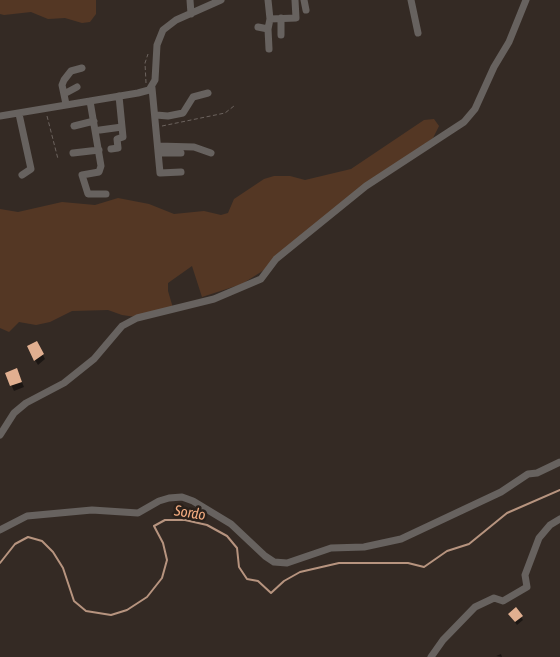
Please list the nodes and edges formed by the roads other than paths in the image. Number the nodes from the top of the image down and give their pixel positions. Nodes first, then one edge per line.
1 (190, 0) edge
2 (206, 0) edge
3 (220, 0) edge
4 (268, 0) edge
5 (295, 0) edge
6 (304, 0) edge
7 (412, 0) edge
8 (526, 0) edge
9 (205, 8) junction
10 (306, 10) dead end
11 (191, 14) junction
12 (281, 18) junction
13 (270, 19) junction
14 (258, 27) dead end
15 (268, 29) junction
16 (418, 33) dead end
17 (281, 35) dead end
18 (269, 49) dead end
19 (82, 68) dead end
20 (77, 87) dead end
21 (150, 89) junction
22 (208, 93) dead end
23 (64, 94) junction
24 (119, 96) junction
25 (90, 101) junction
26 (66, 104) junction
27 (19, 114) junction
28 (156, 115) junction
29 (0, 116) edge
30 (94, 121) junction
31 (74, 126) dead end
32 (122, 126) junction
33 (100, 130) dead end
34 (97, 138) junction
35 (86, 147) dead end
36 (111, 149) dead end
37 (99, 150) junction
38 (159, 150) junction
39 (72, 153) dead end
40 (180, 153) dead end
41 (211, 153) dead end
42 (181, 172) dead end
43 (22, 175) dead end
44 (106, 194) dead end
45 (0, 435) edge
46 (560, 462) edge
47 (560, 519) edge
48 (0, 530) edge
49 (431, 657) edge

1 - 11 street
2 - 9 street
3 - 9 street
4 - 13 street
5 - 12 street
6 - 10 street
7 - 16 street
8 - 45 street
9 - 11 street
11 - 21 street
12 - 13 street
12 - 17 street
13 - 15 street
14 - 15 street
15 - 18 street
19 - 23 street
20 - 23 street
21 - 24 street
21 - 28 street
22 - 28 street
23 - 26 street
24 - 25 street
24 - 32 street
25 - 26 street
25 - 30 street
26 - 27 street
27 - 29 street
27 - 43 street
28 - 38 street
30 - 31 street
30 - 34 street
32 - 33 street
32 - 36 street
34 - 35 street
34 - 37 street
37 - 39 street
37 - 44 street
38 - 40 street
38 - 41 street
38 - 42 street
46 - 48 street
47 - 49 street

